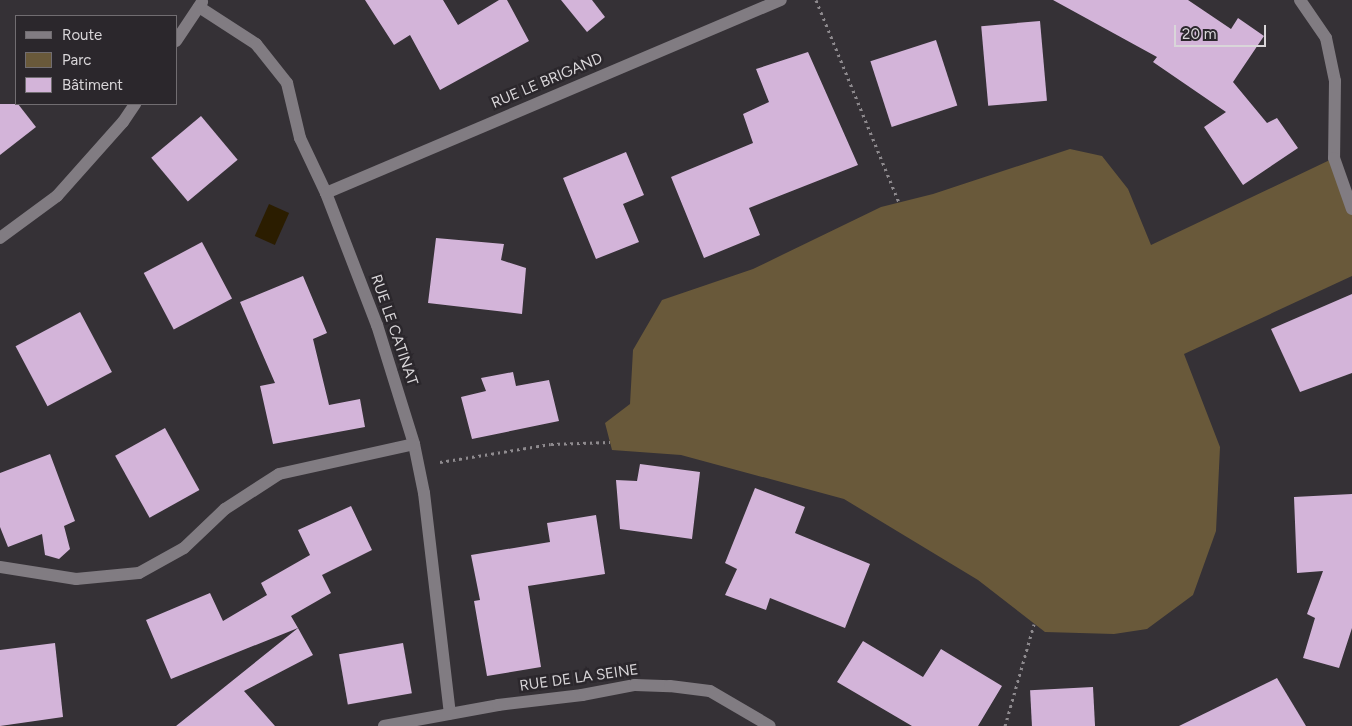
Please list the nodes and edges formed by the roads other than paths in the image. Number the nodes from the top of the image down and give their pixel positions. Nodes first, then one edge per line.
1 (781, 0) edge
2 (1300, 0) edge
3 (201, 3) edge
4 (178, 38) edge
5 (134, 105) edge
6 (326, 193) junction
7 (1352, 209) edge
8 (0, 238) edge
9 (414, 444) junction
10 (0, 567) edge
11 (450, 713) junction
12 (384, 726) edge
13 (770, 726) edge

1 - 6 street, RUE LE BRIGAND
2 - 7 street
3 - 4 street
3 - 6 street, RUE LE CATINAT
5 - 8 street
6 - 9 street, RUE LE CATINAT
9 - 10 street
9 - 11 street, RUE LE CATINAT
11 - 12 street, RUE DE LA SEINE
11 - 13 street, RUE DE LA SEINE

